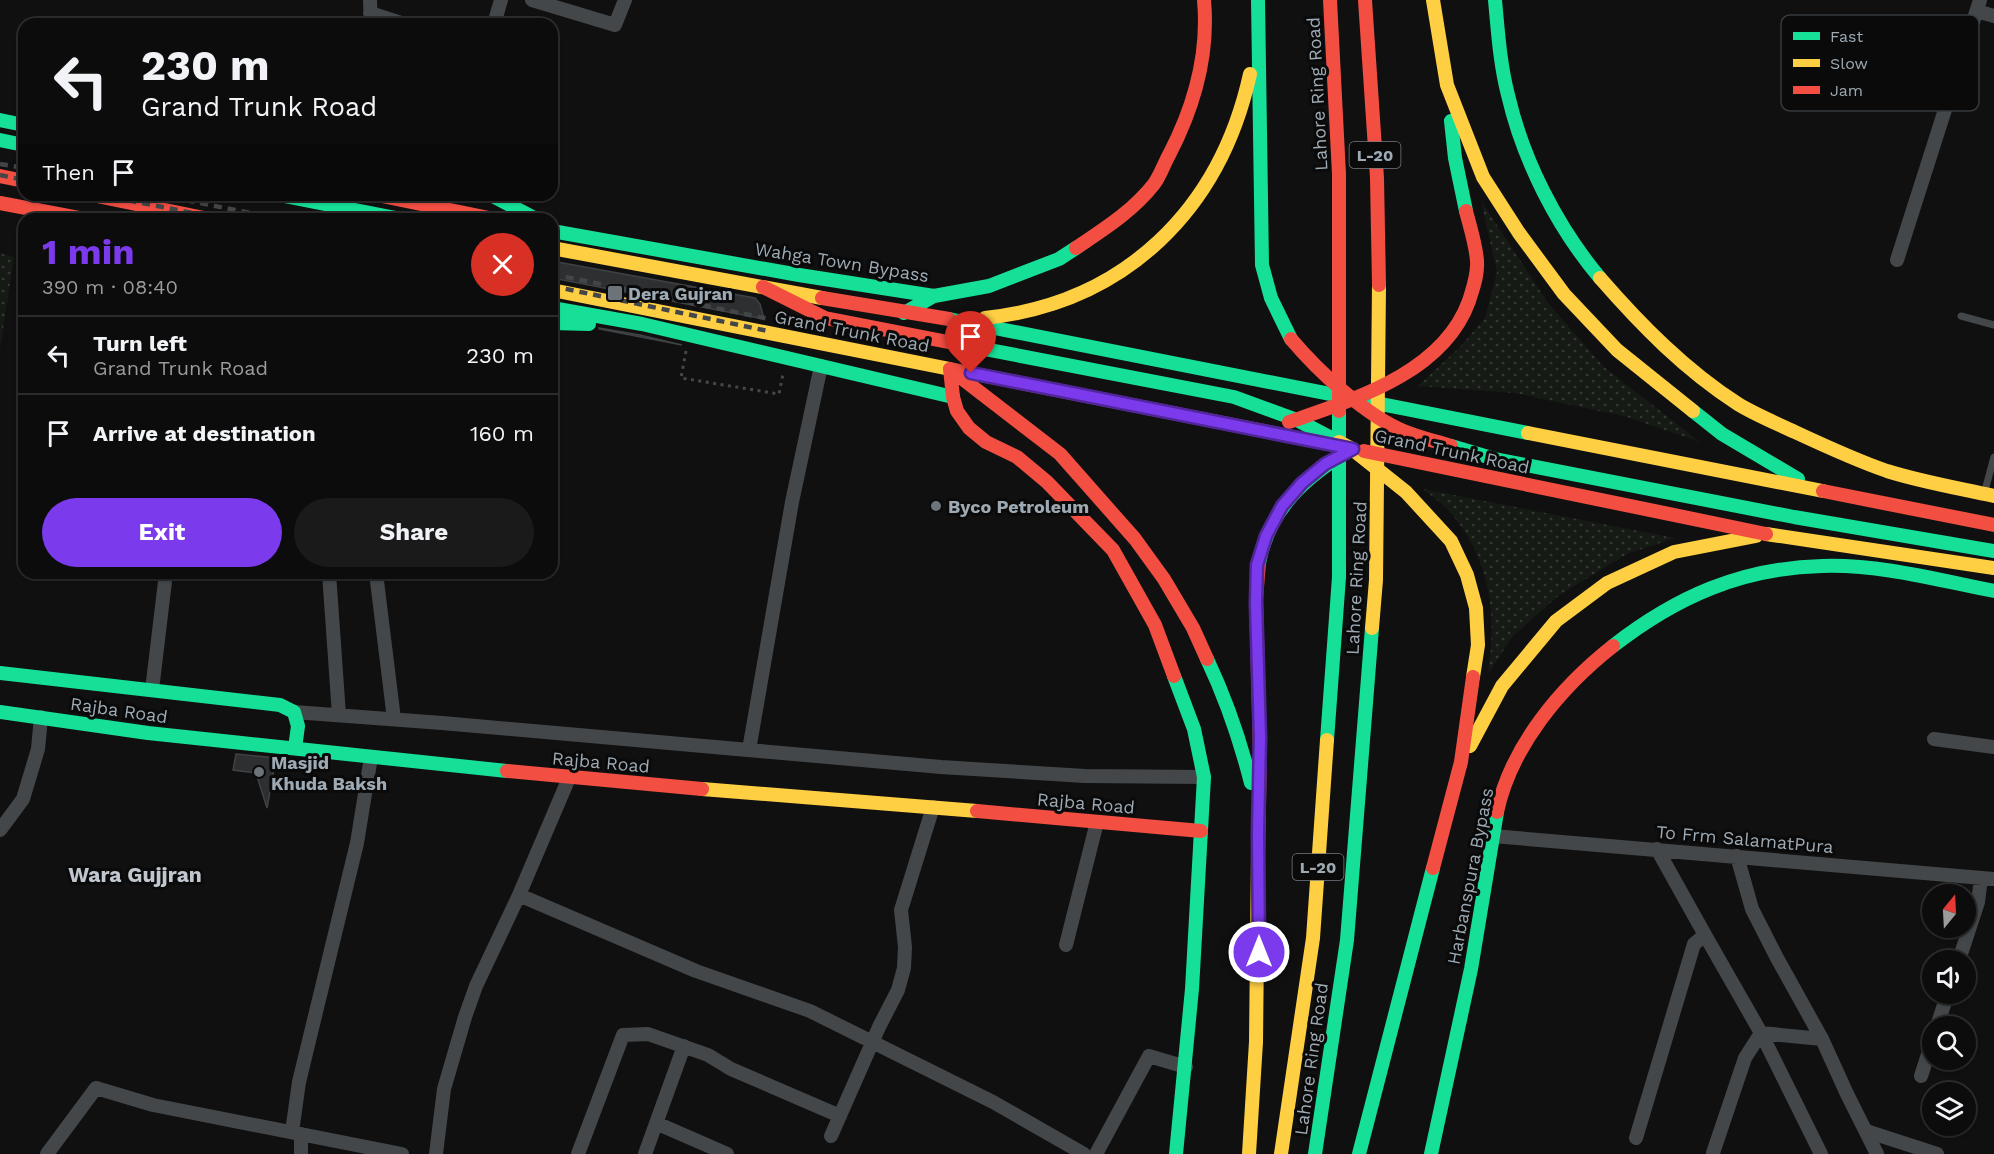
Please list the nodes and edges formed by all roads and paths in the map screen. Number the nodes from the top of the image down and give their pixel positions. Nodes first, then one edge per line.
1 (501, 0) edge
2 (532, 0) edge
3 (625, 0) edge
4 (1204, 0) edge
5 (1258, 0) edge
6 (1330, 0) edge
7 (1365, 0) edge
8 (1433, 0) edge
9 (1495, 0) edge
10 (1979, 5) edge
11 (370, 12) edge
12 (1994, 16) edge
13 (387, 18) edge
14 (496, 18) edge
15 (1258, 38) junction
16 (1448, 86) junction
17 (1945, 111) edge
18 (0, 120) edge
19 (18, 124) edge
20 (0, 140) edge
21 (18, 144) edge
22 (0, 176) edge
23 (18, 180) edge
24 (55, 201) edge
25 (121, 201) edge
26 (310, 201) edge
27 (394, 201) edge
28 (502, 201) edge
29 (0, 202) edge
30 (54, 213) joint
31 (180, 213) edge
32 (370, 213) edge
33 (461, 213) edge
34 (525, 213) edge
35 (558, 231) edge
36 (558, 249) edge
37 (1897, 260) dead end
38 (763, 287) junction
39 (558, 291) edge
40 (934, 296) junction
41 (558, 309) edge
42 (904, 313) junction
43 (1961, 316) dead end
44 (949, 319) junction
45 (558, 323) edge
46 (642, 324) junction
47 (1994, 325) edge
48 (821, 366) junction
49 (950, 369) junction
50 (681, 378) dead end
51 (778, 394) dead end
52 (953, 397) junction
53 (1356, 399) junction
54 (1297, 420) junction
55 (1460, 421) junction
56 (1256, 428) junction
57 (1405, 432) junction
58 (1353, 449) junction
59 (1994, 457) edge
60 (1822, 491) junction
61 (1989, 495) edge
62 (1994, 525) edge
63 (1767, 534) junction
64 (1994, 551) edge
65 (1994, 568) edge
66 (165, 579) edge
67 (329, 579) edge
68 (377, 579) edge
69 (1994, 591) edge
70 (0, 673) edge
71 (152, 690) junction
72 (0, 712) edge
73 (294, 712) junction
74 (339, 715) junction
75 (41, 717) junction
76 (393, 719) junction
77 (1934, 740) dead end
78 (1994, 747) edge
79 (295, 748) junction
80 (749, 750) junction
81 (371, 757) junction
82 (1461, 762) junction
83 (1204, 777) junction
84 (569, 778) junction
85 (933, 807) junction
86 (1259, 811) junction
87 (1097, 822) junction
88 (0, 830) edge
89 (1201, 831) junction
90 (1493, 836) junction
91 (1657, 849) junction
92 (1737, 856) junction
93 (1987, 879) edge
94 (519, 895) junction
95 (1705, 935) junction
96 (1066, 945) dead end
97 (1962, 950) edge
98 (1761, 1033) junction
99 (1822, 1039) junction
100 (873, 1041) junction
101 (684, 1046) junction
102 (1186, 1066) junction
103 (1923, 1070) edge
104 (1921, 1076) dead end
105 (840, 1116) junction
106 (656, 1123) junction
107 (1866, 1131) junction
108 (296, 1133) junction
109 (831, 1136) dead end
110 (1636, 1138) dead end
111 (1713, 1153) edge
112 (46, 1154) edge
113 (301, 1154) edge
114 (402, 1154) edge
115 (435, 1154) edge
116 (578, 1154) edge
117 (645, 1154) edge
118 (727, 1154) edge
119 (1084, 1154) edge
120 (1096, 1154) edge
121 (1176, 1154) edge
122 (1249, 1154) edge
123 (1281, 1154) edge
124 (1315, 1154) edge
125 (1359, 1154) edge
126 (1431, 1154) edge
127 (1821, 1154) edge
128 (1877, 1154) edge
129 (1937, 1154) edge

1 - 14 street
2 - 3 street
4 - 40 main road, Wahga Town Bypass
5 - 15 main road
6 - 123 main road, Lahore Ring Road / L-20
7 - 124 main road, Lahore Ring Road / L-20
8 - 16 main road
9 - 61 main road
10 - 12 street
11 - 13 street
15 - 44 main road
15 - 53 main road
16 - 53 main road
16 - 60 main road
17 - 37 street
18 - 19 main road
20 - 21 main road
22 - 23 main road
24 - 30 main road
25 - 31 main road
26 - 32 main road
27 - 33 main road
28 - 34 main road
29 - 30 main road
35 - 40 main road, Wahga Town Bypass
36 - 38 main road, Grand Trunk Road
38 - 42 main road, Grand Trunk Road
38 - 54 main road
39 - 49 main road, Grand Trunk Road
40 - 42 main road
41 - 46 main road
42 - 44 main road, Grand Trunk Road
43 - 47 lane
44 - 53 main road, Grand Trunk Road
45 - 46 main road
46 - 48 main road
48 - 52 main road
48 - 80 street
49 - 52 main road
49 - 56 main road, Grand Trunk Road
49 - 86 main road
50 - 51 path
52 - 83 main road
53 - 54 main road
53 - 55 main road, Grand Trunk Road
53 - 57 main road
54 - 56 main road
54 - 58 main road
55 - 57 main road
55 - 60 main road, Grand Trunk Road
56 - 58 main road, Grand Trunk Road
57 - 58 main road
57 - 64 main road
58 - 63 main road, Grand Trunk Road
58 - 82 main road
58 - 86 main road
59 - 61 lane
60 - 62 main road, Grand Trunk Road
63 - 65 main road, Grand Trunk Road
63 - 82 main road
66 - 71 street
67 - 74 street
68 - 76 street
69 - 90 main road, Harbanspura Bypass
70 - 71 main road, Rajba Road
71 - 73 main road, Rajba Road
72 - 75 main road, Rajba Road
73 - 74 street
73 - 79 main road
74 - 76 street
75 - 79 main road, Rajba Road
75 - 88 street
76 - 80 street
77 - 78 street
79 - 81 main road, Rajba Road
80 - 83 street
81 - 84 main road, Rajba Road
81 - 108 street
82 - 125 main road
83 - 89 main road
84 - 85 main road, Rajba Road
84 - 94 street
85 - 87 main road, Rajba Road
85 - 100 street
86 - 122 main road
87 - 89 main road, Rajba Road
87 - 96 street
89 - 102 main road
90 - 91 street, To Frm SalamatPura
90 - 126 main road, Harbanspura Bypass
91 - 92 street, To Frm SalamatPura
91 - 95 street
92 - 93 street, To Frm SalamatPura
92 - 99 street
93 - 97 street
94 - 100 street
94 - 115 street
95 - 98 street
95 - 110 street
98 - 99 street
98 - 111 street
98 - 127 street
99 - 107 street
100 - 105 street
100 - 119 street
101 - 105 street
101 - 106 street
101 - 116 street
102 - 120 street
102 - 121 main road
103 - 104 street
105 - 109 street
106 - 117 street
106 - 118 street
107 - 128 street
107 - 129 street
108 - 112 street
108 - 113 street
108 - 114 street

